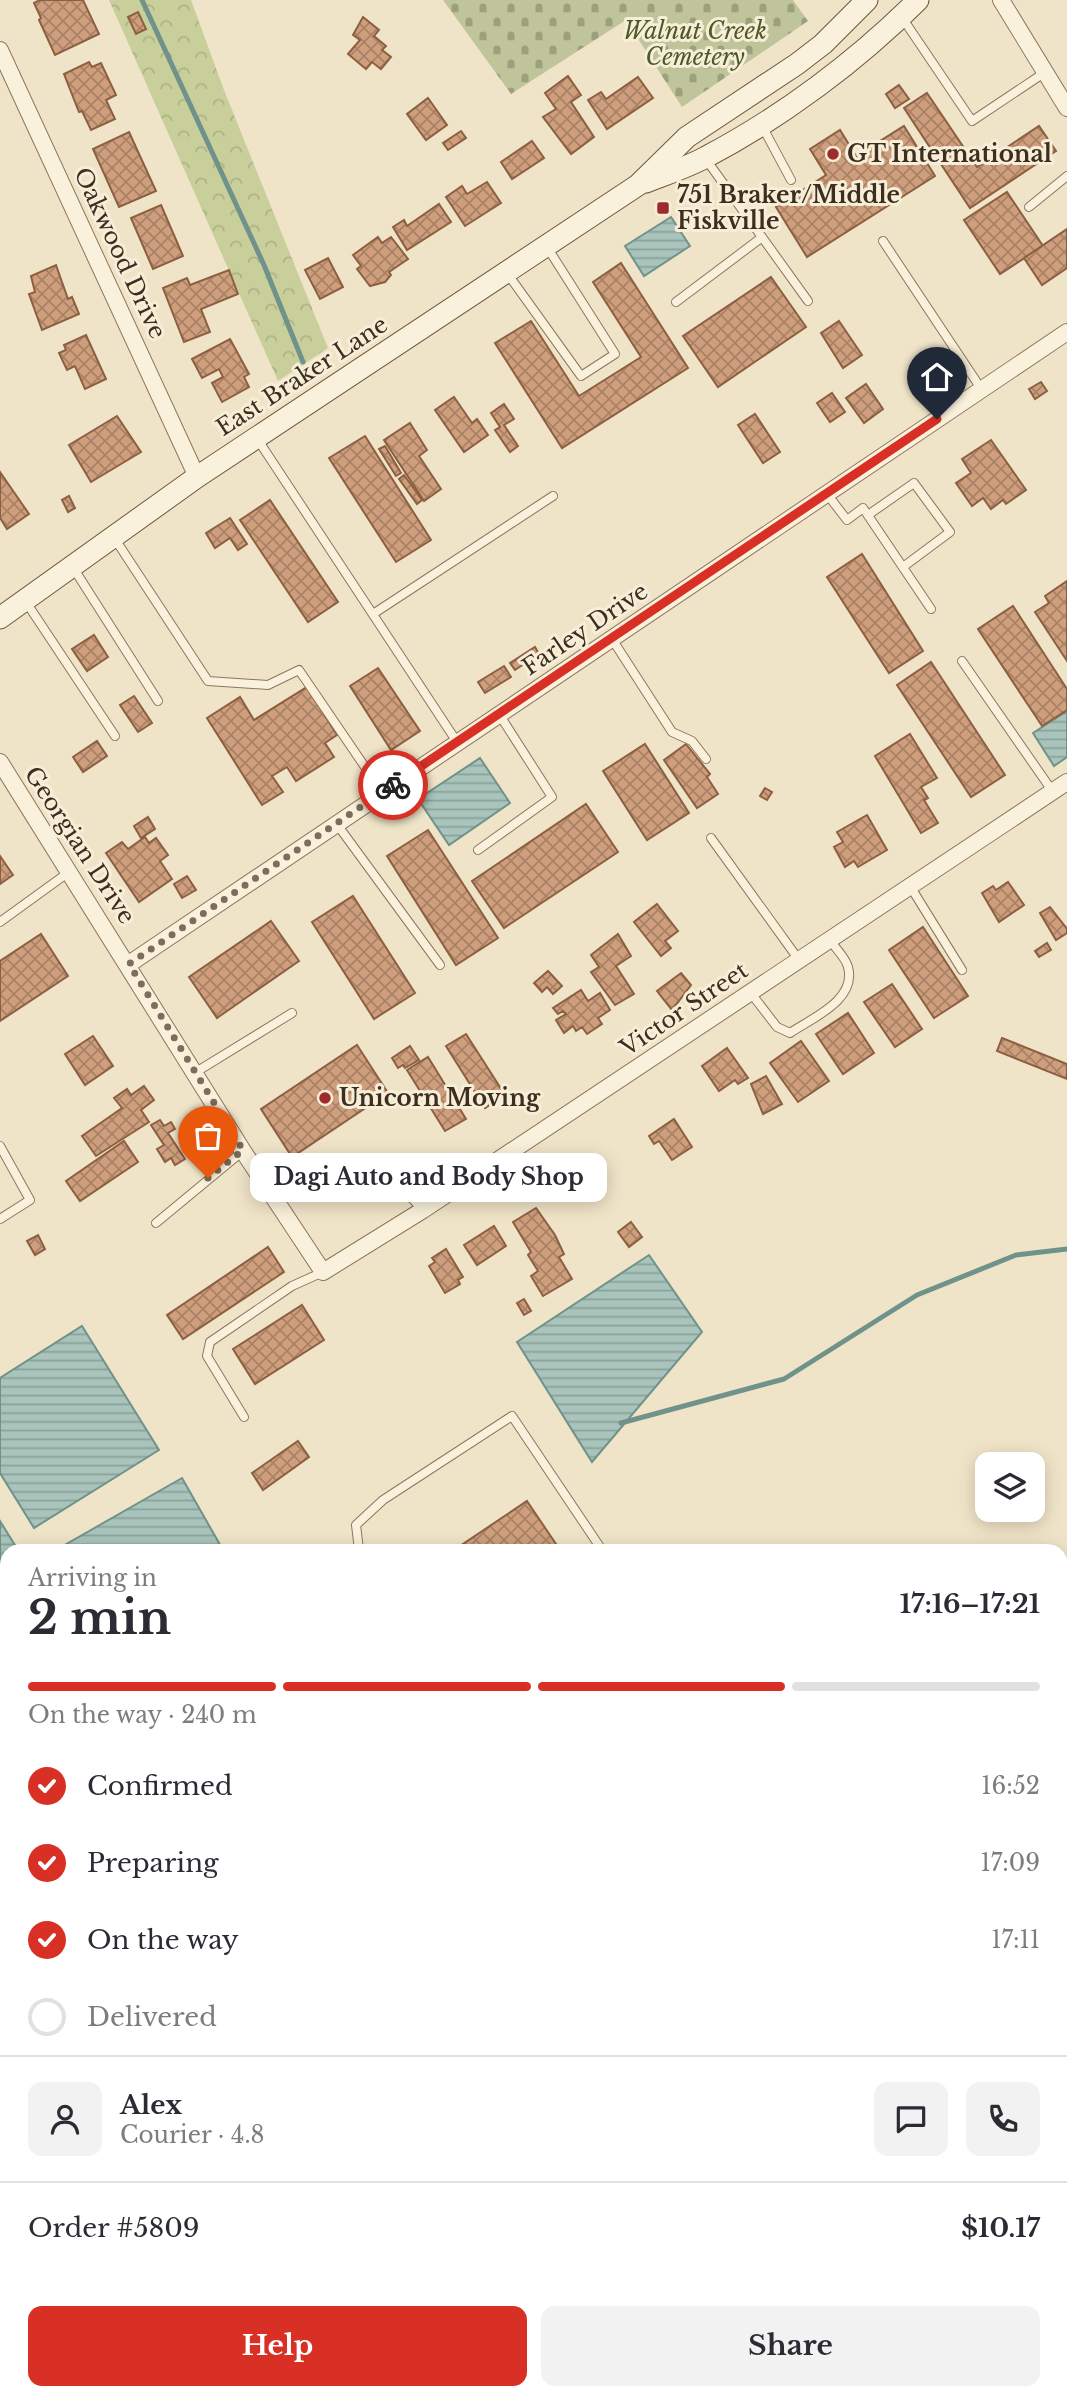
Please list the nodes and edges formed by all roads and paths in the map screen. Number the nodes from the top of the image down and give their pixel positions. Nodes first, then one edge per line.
1 (867, 0) edge
2 (918, 0) edge
3 (1001, 0) edge
4 (901, 16) junction
5 (0, 50) edge
6 (1044, 73) junction
7 (1067, 108) edge
8 (761, 124) junction
9 (705, 158) junction
10 (1067, 176) edge
11 (791, 180) dead end
12 (638, 185) junction
13 (1029, 207) dead end
14 (761, 238) junction
15 (883, 241) dead end
16 (547, 247) junction
17 (507, 273) junction
18 (808, 300) dead end
19 (676, 302) dead end
20 (1067, 332) edge
21 (982, 390) junction
22 (256, 438) junction
23 (197, 477) junction
24 (827, 494) junction
25 (553, 496) dead end
26 (867, 514) junction
27 (114, 536) junction
28 (72, 566) junction
29 (903, 567) junction
30 (24, 600) junction
31 (931, 610) dead end
32 (373, 614) junction
33 (1, 616) edge
34 (611, 639) junction
35 (962, 661) dead end
36 (158, 701) dead end
37 (499, 714) junction
38 (115, 736) dead end
39 (457, 742) junction
40 (706, 759) dead end
41 (0, 762) edge
42 (1067, 782) edge
43 (382, 792) junction
44 (1053, 792) junction
45 (336, 824) junction
46 (711, 838) dead end
47 (478, 850) dead end
48 (69, 872) junction
49 (910, 887) junction
50 (0, 922) edge
51 (830, 940) junction
52 (799, 960) junction
53 (129, 964) junction
54 (440, 965) dead end
55 (962, 971) dead end
56 (750, 992) junction
57 (292, 1013) dead end
58 (196, 1072) junction
59 (0, 1146) edge
60 (243, 1150) junction
61 (268, 1189) junction
62 (423, 1210) junction
63 (0, 1219) edge
64 (156, 1223) dead end
65 (323, 1272) junction
66 (244, 1417) dead end
67 (358, 1544) edge
68 (597, 1544) edge

1 - 12 main road, East Braker Lane
2 - 4 main road, East Braker Lane
3 - 6 street
4 - 6 lane
4 - 8 main road, East Braker Lane
5 - 23 street, Oakwood Drive
6 - 7 street
8 - 9 main road, East Braker Lane
8 - 11 lane
9 - 12 main road, East Braker Lane
9 - 14 lane
10 - 13 lane
12 - 16 main road, East Braker Lane
14 - 18 lane
14 - 19 lane
15 - 21 lane
16 - 17 main road, East Braker Lane
16 - 17 lane
17 - 22 main road, East Braker Lane
20 - 21 street, Farley Drive
21 - 24 street, Farley Drive
22 - 23 main road, East Braker Lane
22 - 32 lane
23 - 27 main road, East Braker Lane
24 - 26 lane
24 - 34 street, Farley Drive
25 - 32 lane
26 - 29 lane
26 - 29 lane
27 - 28 main road, East Braker Lane
27 - 43 lane
28 - 30 main road, East Braker Lane
28 - 36 lane
29 - 31 lane
30 - 33 main road, East Braker Lane
30 - 38 lane
32 - 39 lane
34 - 37 street, Farley Drive
34 - 40 lane
35 - 44 lane
37 - 39 street, Farley Drive
37 - 47 lane
39 - 43 street, Farley Drive
41 - 48 street, Georgian Drive
42 - 44 street, Victor Street
43 - 45 street, Farley Drive
44 - 49 street, Victor Street
45 - 53 street, Farley Drive
45 - 54 lane
46 - 52 lane
48 - 50 lane
48 - 53 street, Georgian Drive
49 - 51 street, Victor Street
49 - 55 lane
51 - 52 street, Victor Street
51 - 56 lane
52 - 56 street, Victor Street
53 - 58 street, Georgian Drive
56 - 62 street, Victor Street
57 - 58 lane
58 - 60 street, Georgian Drive
59 - 63 lane
60 - 61 street, Georgian Drive
60 - 64 lane
61 - 62 lane
61 - 65 street, Georgian Drive
62 - 65 street, Victor Street
65 - 66 lane
67 - 68 lane

